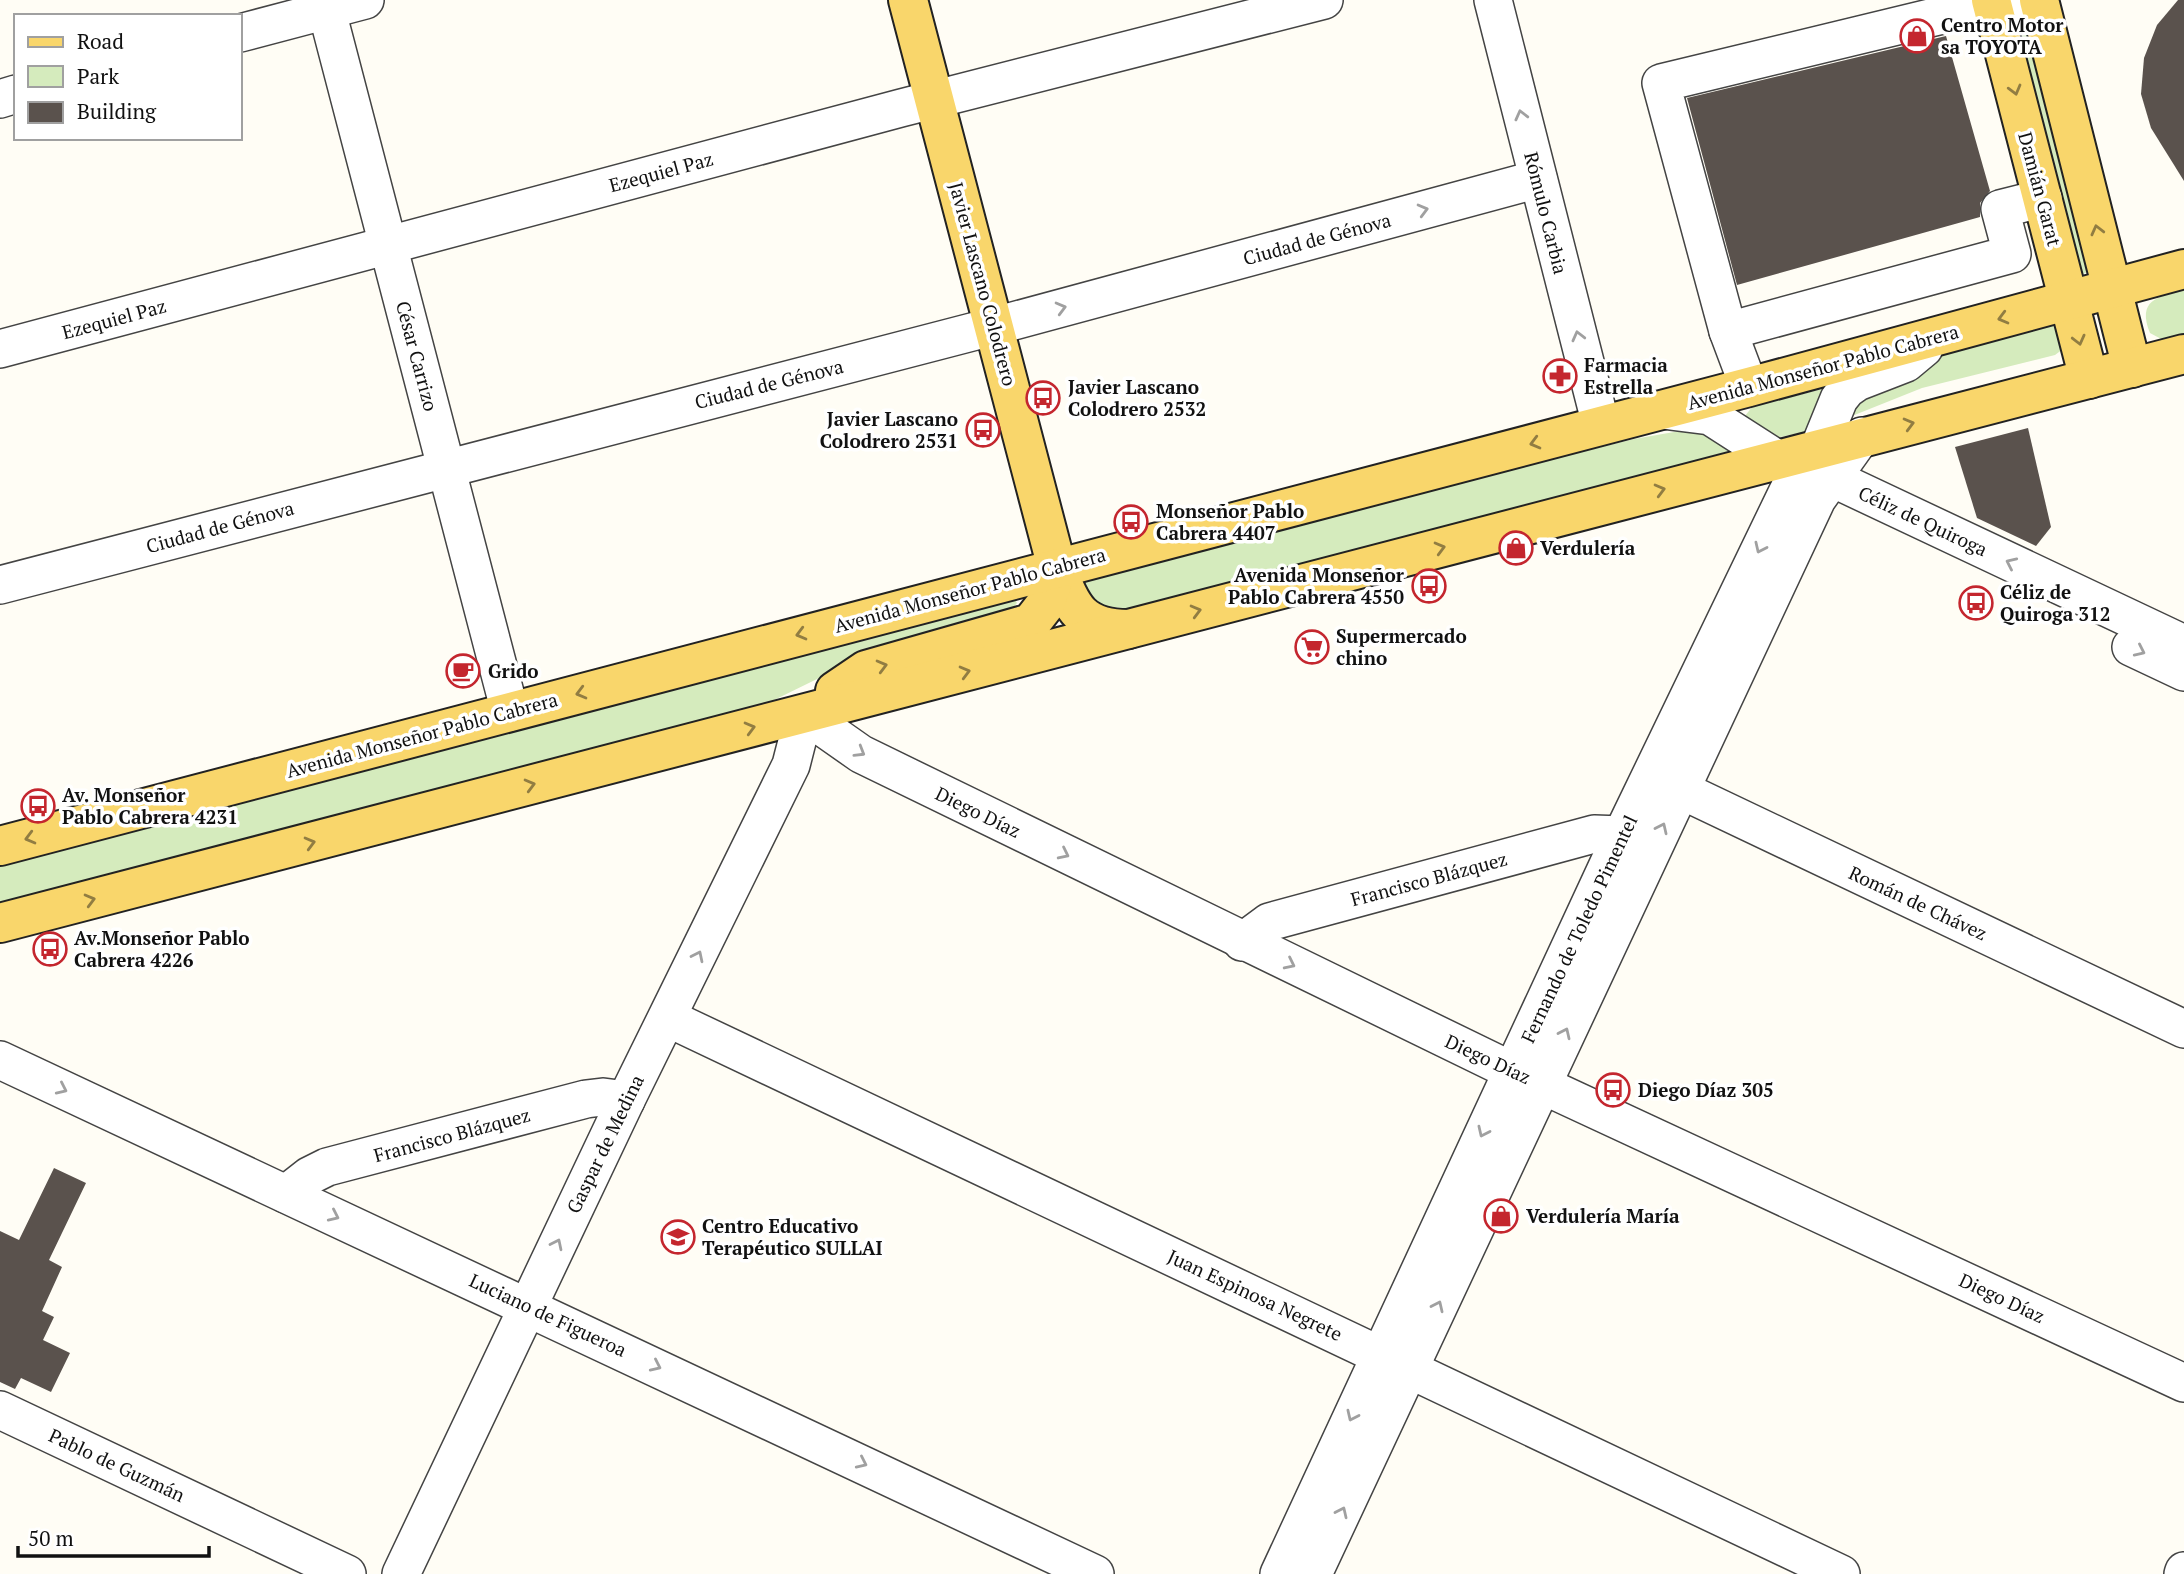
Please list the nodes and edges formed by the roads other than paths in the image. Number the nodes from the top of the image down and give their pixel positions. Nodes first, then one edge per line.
1 (365, 0) edge
2 (908, 0) edge
3 (1324, 0) edge
4 (1493, 0) edge
5 (2039, 0) edge
6 (2004, 1) edge
7 (325, 5) edge
8 (242, 32) edge
9 (934, 100) junction
10 (1538, 179) junction
11 (2043, 198) junction
12 (388, 246) junction
13 (2184, 269) edge
14 (2112, 288) junction
15 (2069, 300) junction
16 (995, 326) junction
17 (1728, 331) junction
18 (1938, 336) junction
19 (0, 349) edge
20 (2184, 354) edge
21 (2132, 368) junction
22 (2089, 379) junction
23 (1749, 387) junction
24 (1662, 410) junction
25 (1601, 425) junction
26 (446, 467) junction
27 (1806, 473) junction
28 (1057, 568) junction
29 (0, 585) edge
30 (1130, 629) junction
31 (2184, 644) edge
32 (2184, 672) edge
33 (510, 712) junction
34 (804, 714) junction
35 (1666, 783) junction
36 (1622, 835) junction
37 (0, 846) edge
38 (0, 923) edge
39 (1242, 942) junction
40 (668, 1017) junction
41 (2184, 1029) edge
42 (0, 1060) edge
43 (1526, 1077) junction
44 (626, 1100) junction
45 (286, 1194) junction
46 (528, 1305) junction
47 (1395, 1361) junction
48 (2184, 1382) edge
49 (0, 1410) edge
50 (347, 1574) edge
51 (401, 1574) edge
52 (1095, 1574) edge
53 (1279, 1574) edge
54 (1313, 1574) edge
55 (1841, 1574) edge

1 - 7 street
2 - 9 main road, Javier Lascano Colodrero
3 - 9 street, Ezequiel Paz
10 -> 4 street, Rómulo Carbia
14 -> 5 main road
6 -> 11 main road, Damián Garat
6 - 17 street
7 - 8 street
7 - 12 street, César Carrizo
9 - 12 street, Ezequiel Paz
9 - 16 main road, Javier Lascano Colodrero
16 -> 10 street, Ciudad de Génova
25 -> 10 street, Rómulo Carbia
11 - 15 main road, Damián Garat
11 - 17 street
12 - 19 street, Ezequiel Paz
12 - 26 street, César Carrizo
13 - 14 main road, Avenida Monseñor Pablo Cabrera
14 - 15 main road, Avenida Monseñor Pablo Cabrera
14 - 21 main road
15 -> 18 main road, Avenida Monseñor Pablo Cabrera
15 -> 22 main road, Damián Garat
16 - 26 street, Ciudad de Génova
16 - 28 main road, Javier Lascano Colodrero
17 - 23 street
18 - 23 main road, Avenida Monseñor Pablo Cabrera
18 - 27 street, Fernando de Toledo Pimentel
20 - 21 main road
21 - 22 main road
27 -> 22 main road
23 - 24 main road, Avenida Monseñor Pablo Cabrera
24 - 25 main road, Avenida Monseñor Pablo Cabrera
24 - 27 street, Céliz de Quiroga
25 -> 28 main road, Avenida Monseñor Pablo Cabrera
26 - 29 street, Ciudad de Génova
26 - 33 street, César Carrizo
30 -> 27 main road
31 -> 27 street, Céliz de Quiroga
27 -> 32 street, Céliz de Quiroga
27 - 35 street, Fernando de Toledo Pimentel
28 - 30 main road, Javier Lascano Colodrero
28 -> 33 main road, Avenida Monseñor Pablo Cabrera
34 -> 28 main road
34 -> 30 main road
33 -> 37 main road, Avenida Monseñor Pablo Cabrera
38 -> 34 main road
34 -> 39 street, Diego Díaz
40 -> 34 street, Gaspar de Medina
35 - 36 street, Fernando de Toledo Pimentel
35 - 41 street, Román de Chávez
43 -> 35 street, Fernando de Toledo Pimentel
36 - 39 street, Francisco Blázquez
36 - 43 street, Fernando de Toledo Pimentel
39 -> 43 street, Diego Díaz
40 - 44 street, Gaspar de Medina
40 - 47 street, Juan Espinosa Negrete
42 -> 45 street, Luciano de Figueroa
43 - 47 street, Fernando de Toledo Pimentel
43 - 48 street, Diego Díaz
44 - 45 street, Francisco Blázquez
46 -> 44 street, Gaspar de Medina
45 -> 46 street, Luciano de Figueroa
46 - 51 street, Gaspar de Medina
46 -> 52 street, Luciano de Figueroa
47 -> 53 street, Fernando de Toledo Pimentel
54 -> 47 street, Fernando de Toledo Pimentel
47 - 55 street, Juan Espinosa Negrete
49 - 50 street, Pablo de Guzmán

